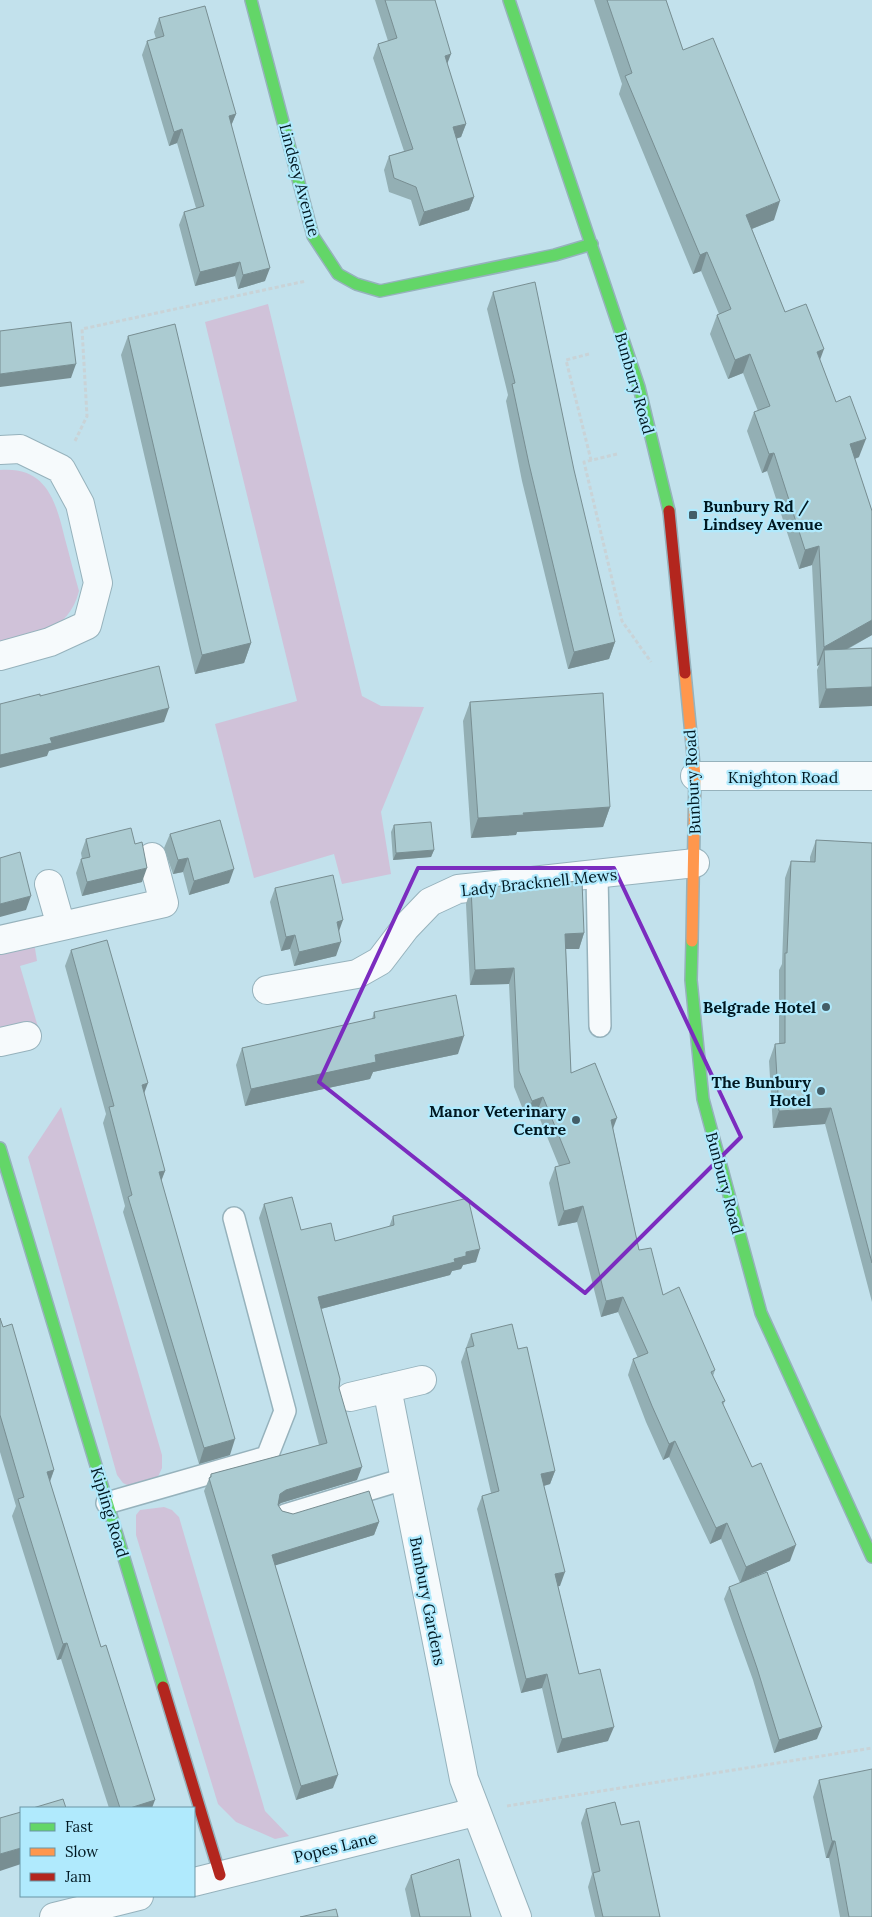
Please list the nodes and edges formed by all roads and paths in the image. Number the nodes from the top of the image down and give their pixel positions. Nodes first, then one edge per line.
1 (251, 0) edge
2 (509, 0) edge
3 (592, 244) junction
4 (338, 274) junction
5 (589, 354) dead end
6 (0, 450) edge
7 (617, 454) dead end
8 (591, 460) junction
9 (61, 469) junction
10 (0, 656) edge
11 (652, 664) dead end
12 (695, 776) junction
13 (872, 776) edge
14 (152, 857) dead end
15 (695, 863) junction
16 (597, 875) junction
17 (49, 884) dead end
18 (61, 926) junction
19 (0, 940) edge
20 (267, 990) dead end
21 (600, 1026) dead end
22 (27, 1036) dead end
23 (0, 1042) edge
24 (0, 1148) edge
25 (234, 1218) dead end
26 (422, 1380) dead end
27 (386, 1388) junction
28 (350, 1397) dead end
29 (404, 1480) junction
30 (107, 1503) junction
31 (285, 1515) edge
32 (872, 1557) edge
33 (872, 1748) edge
34 (475, 1812) junction
35 (220, 1875) junction
36 (195, 1882) edge
37 (135, 1897) edge
38 (54, 1917) edge
39 (517, 1917) edge

1 - 4 main road, Lindsey Avenue
2 - 3 main road, Bunbury Road
3 - 4 main road, Lindsey Avenue
3 - 12 main road, Bunbury Road
4 - 9 path
5 - 8 path
6 - 9 street
7 - 8 path
8 - 11 path
9 - 10 street
12 - 13 street, Knighton Road
12 - 15 main road, Bunbury Road
14 - 18 street
15 - 16 street, Lady Bracknell Mews
15 - 32 main road, Bunbury Road
16 - 20 street, Lady Bracknell Mews
16 - 21 lane
17 - 18 street
18 - 19 street
22 - 23 street
24 - 30 main road, Kipling Road
25 - 30 lane
26 - 27 street
27 - 28 street
27 - 29 street, Bunbury Gardens
29 - 31 lane
29 - 34 street, Bunbury Gardens
30 - 35 main road, Kipling Road
33 - 34 path
34 - 35 street, Popes Lane
34 - 39 street, Bunbury Gardens
35 - 36 street, Popes Lane
37 - 38 street

